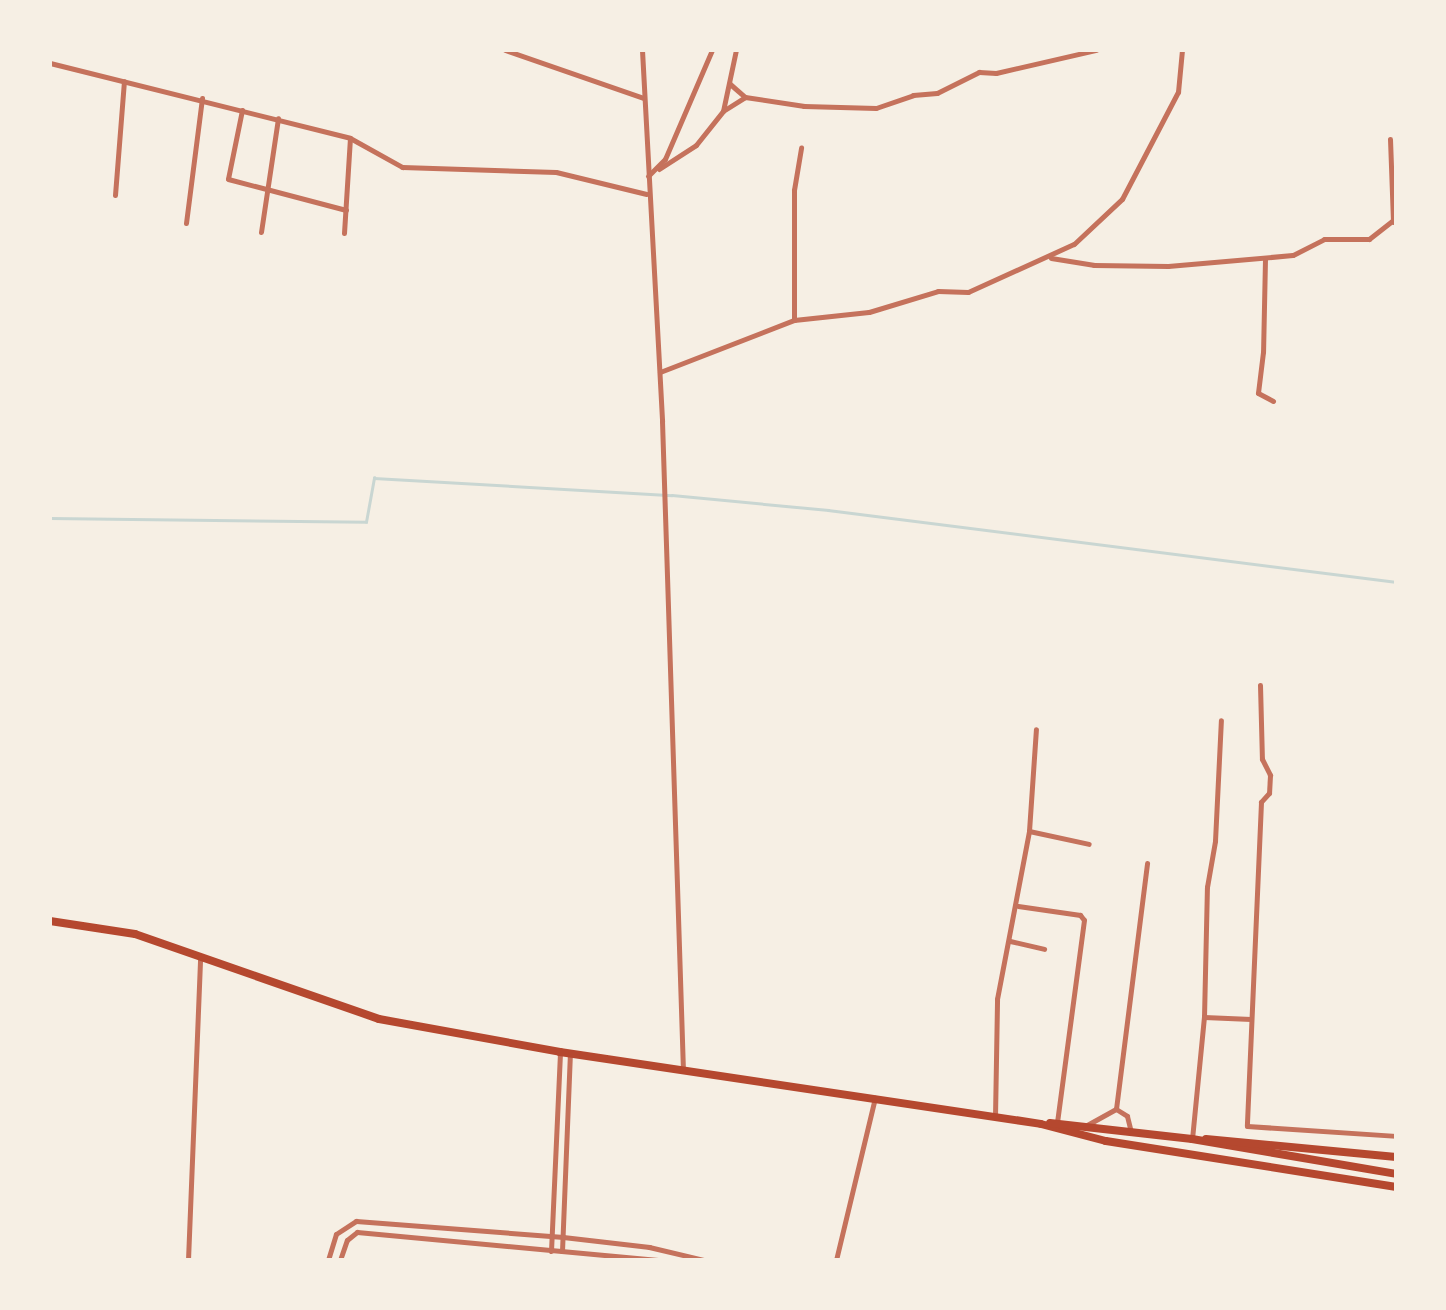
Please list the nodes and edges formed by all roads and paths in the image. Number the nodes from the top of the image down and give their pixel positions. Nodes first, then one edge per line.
1 (504, 50) edge
2 (642, 50) edge
3 (712, 50) edge
4 (736, 50) edge
5 (1096, 50) edge
6 (1182, 50) edge
7 (50, 62) edge
8 (124, 80) junction
9 (730, 84) junction
10 (745, 97) junction
11 (202, 98) junction
12 (644, 98) junction
13 (242, 110) junction
14 (723, 111) junction
15 (278, 118) junction
16 (350, 138) junction
17 (1390, 139) dead end
18 (800, 148) dead end
19 (659, 168) junction
20 (648, 176) junction
21 (265, 188) junction
22 (115, 195) dead end
23 (648, 195) junction
24 (346, 210) junction
25 (1394, 220) edge
26 (186, 222) dead end
27 (261, 232) dead end
28 (344, 232) dead end
29 (1048, 257) junction
30 (1265, 258) junction
31 (794, 320) junction
32 (660, 372) junction
33 (1273, 400) dead end
34 (1260, 685) dead end
35 (1221, 720) dead end
36 (1036, 729) dead end
37 (1029, 831) junction
38 (1089, 844) dead end
39 (1146, 863) dead end
40 (1018, 906) junction
41 (50, 921) edge
42 (1010, 941) junction
43 (1044, 948) dead end
44 (200, 956) junction
45 (1204, 1017) junction
46 (1250, 1019) junction
47 (565, 1053) junction
48 (683, 1072) junction
49 (875, 1098) junction
50 (1116, 1109) junction
51 (996, 1116) junction
52 (1056, 1123) junction
53 (1041, 1124) junction
54 (1087, 1125) junction
55 (1247, 1126) junction
56 (1131, 1132) junction
57 (1396, 1136) edge
58 (1194, 1140) junction
59 (1246, 1141) junction
60 (1396, 1156) edge
61 (1396, 1174) edge
62 (1396, 1187) edge
63 (551, 1236) junction
64 (563, 1237) junction
65 (550, 1251) junction
66 (562, 1252) junction
67 (188, 1260) edge
68 (328, 1260) edge
69 (340, 1260) edge
70 (661, 1260) edge
71 (704, 1260) edge
72 (836, 1260) edge

1 - 12 street
2 - 12 street
3 - 19 street
4 - 9 street
5 - 10 street
6 - 29 street
7 - 8 street
8 - 11 street
8 - 22 street
9 - 10 street
9 - 14 street
10 - 14 street
11 - 13 street
11 - 26 street
12 - 20 street
13 - 15 street
13 - 21 street
14 - 19 street
15 - 16 street
15 - 21 street
16 - 23 street
16 - 24 street
17 - 25 street
18 - 31 street
19 - 20 street
20 - 23 street
21 - 24 street
21 - 27 street
23 - 32 street
24 - 28 street
25 - 30 street
29 - 30 street
29 - 31 street
30 - 33 street
31 - 32 street
32 - 48 street
34 - 46 street
35 - 45 street
36 - 37 street
37 - 38 street
37 - 40 street
39 - 50 street
40 - 42 street
40 - 52 street
41 - 44 highway
42 - 43 street
42 - 51 street
44 - 47 highway
44 - 67 street
45 - 46 street
45 - 58 street
46 - 55 street
47 - 48 highway
47 - 63 street
47 - 64 street
48 - 49 highway
49 - 51 highway
49 - 72 street
50 - 54 street
50 - 56 street
51 - 53 highway
52 - 53 highway
52 - 54 highway
53 - 62 highway
54 - 56 highway
55 - 57 street
55 - 59 street
56 - 58 highway
58 - 59 highway
58 - 61 highway
59 - 60 highway
63 - 64 street
63 - 65 street
63 - 68 street
64 - 66 street
64 - 71 street
65 - 66 street
65 - 69 street
66 - 70 street

